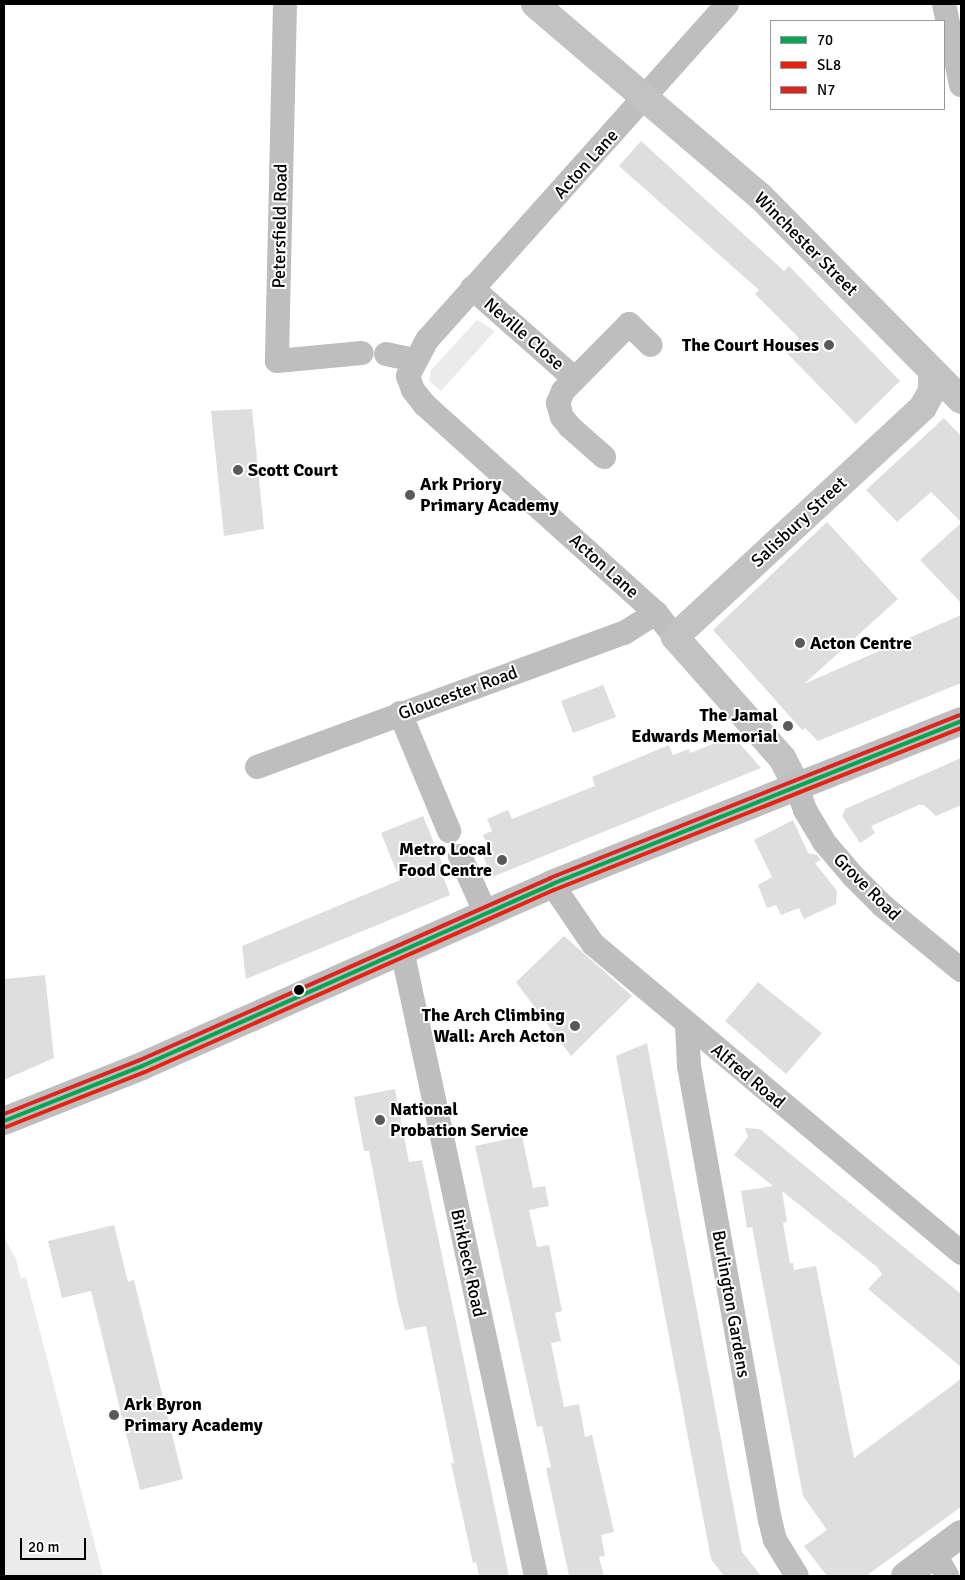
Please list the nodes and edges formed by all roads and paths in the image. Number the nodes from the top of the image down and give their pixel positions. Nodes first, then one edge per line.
1 (285, 4) edge
2 (535, 4) edge
3 (727, 4) edge
4 (944, 4) edge
5 (961, 85) edge
6 (643, 97) junction
7 (472, 288) junction
8 (651, 345) dead end
9 (362, 353) dead end
10 (386, 354) dead end
11 (415, 360) junction
12 (932, 373) junction
13 (575, 379) junction
14 (961, 402) edge
15 (923, 407) junction
16 (604, 457) dead end
17 (656, 614) junction
18 (675, 637) junction
19 (400, 713) junction
20 (961, 721) edge
21 (258, 767) dead end
22 (796, 785) junction
23 (450, 831) dead end
24 (460, 856) dead end
25 (552, 884) junction
26 (486, 914) junction
27 (402, 950) junction
28 (961, 970) edge
29 (687, 1026) junction
30 (4, 1121) edge
31 (961, 1253) edge
32 (961, 1534) edge
33 (941, 1565) edge
34 (536, 1576) edge
35 (797, 1576) edge
36 (905, 1576) edge

1 - 9 street, Petersfield Road
2 - 6 main road
3 - 6 street, Acton Lane
4 - 5 street
6 - 7 street, Acton Lane
6 - 12 main road, Winchester Street
7 - 11 street, Acton Lane
7 - 13 street, Neville Close
8 - 13 street, Neville Close
10 - 11 street
11 - 17 street, Acton Lane
12 - 14 main road, Winchester Street
12 - 15 main road, Salisbury Street
13 - 16 street, Neville Close
14 - 15 main road, Salisbury Street
15 - 18 main road, Salisbury Street
17 - 18 street, Acton Lane
17 - 19 street, Gloucester Road
18 - 22 main road, Acton Lane
19 - 21 street, Gloucester Road
19 - 23 street
20 - 22 main road
22 - 25 main road
22 - 28 street, Grove Road
24 - 26 street
25 - 26 main road
25 - 29 street, Alfred Road
26 - 27 main road
27 - 30 main road
27 - 34 street, Birkbeck Road
29 - 31 street, Alfred Road
29 - 35 street, Burlington Gardens
32 - 33 main road
33 - 36 main road

